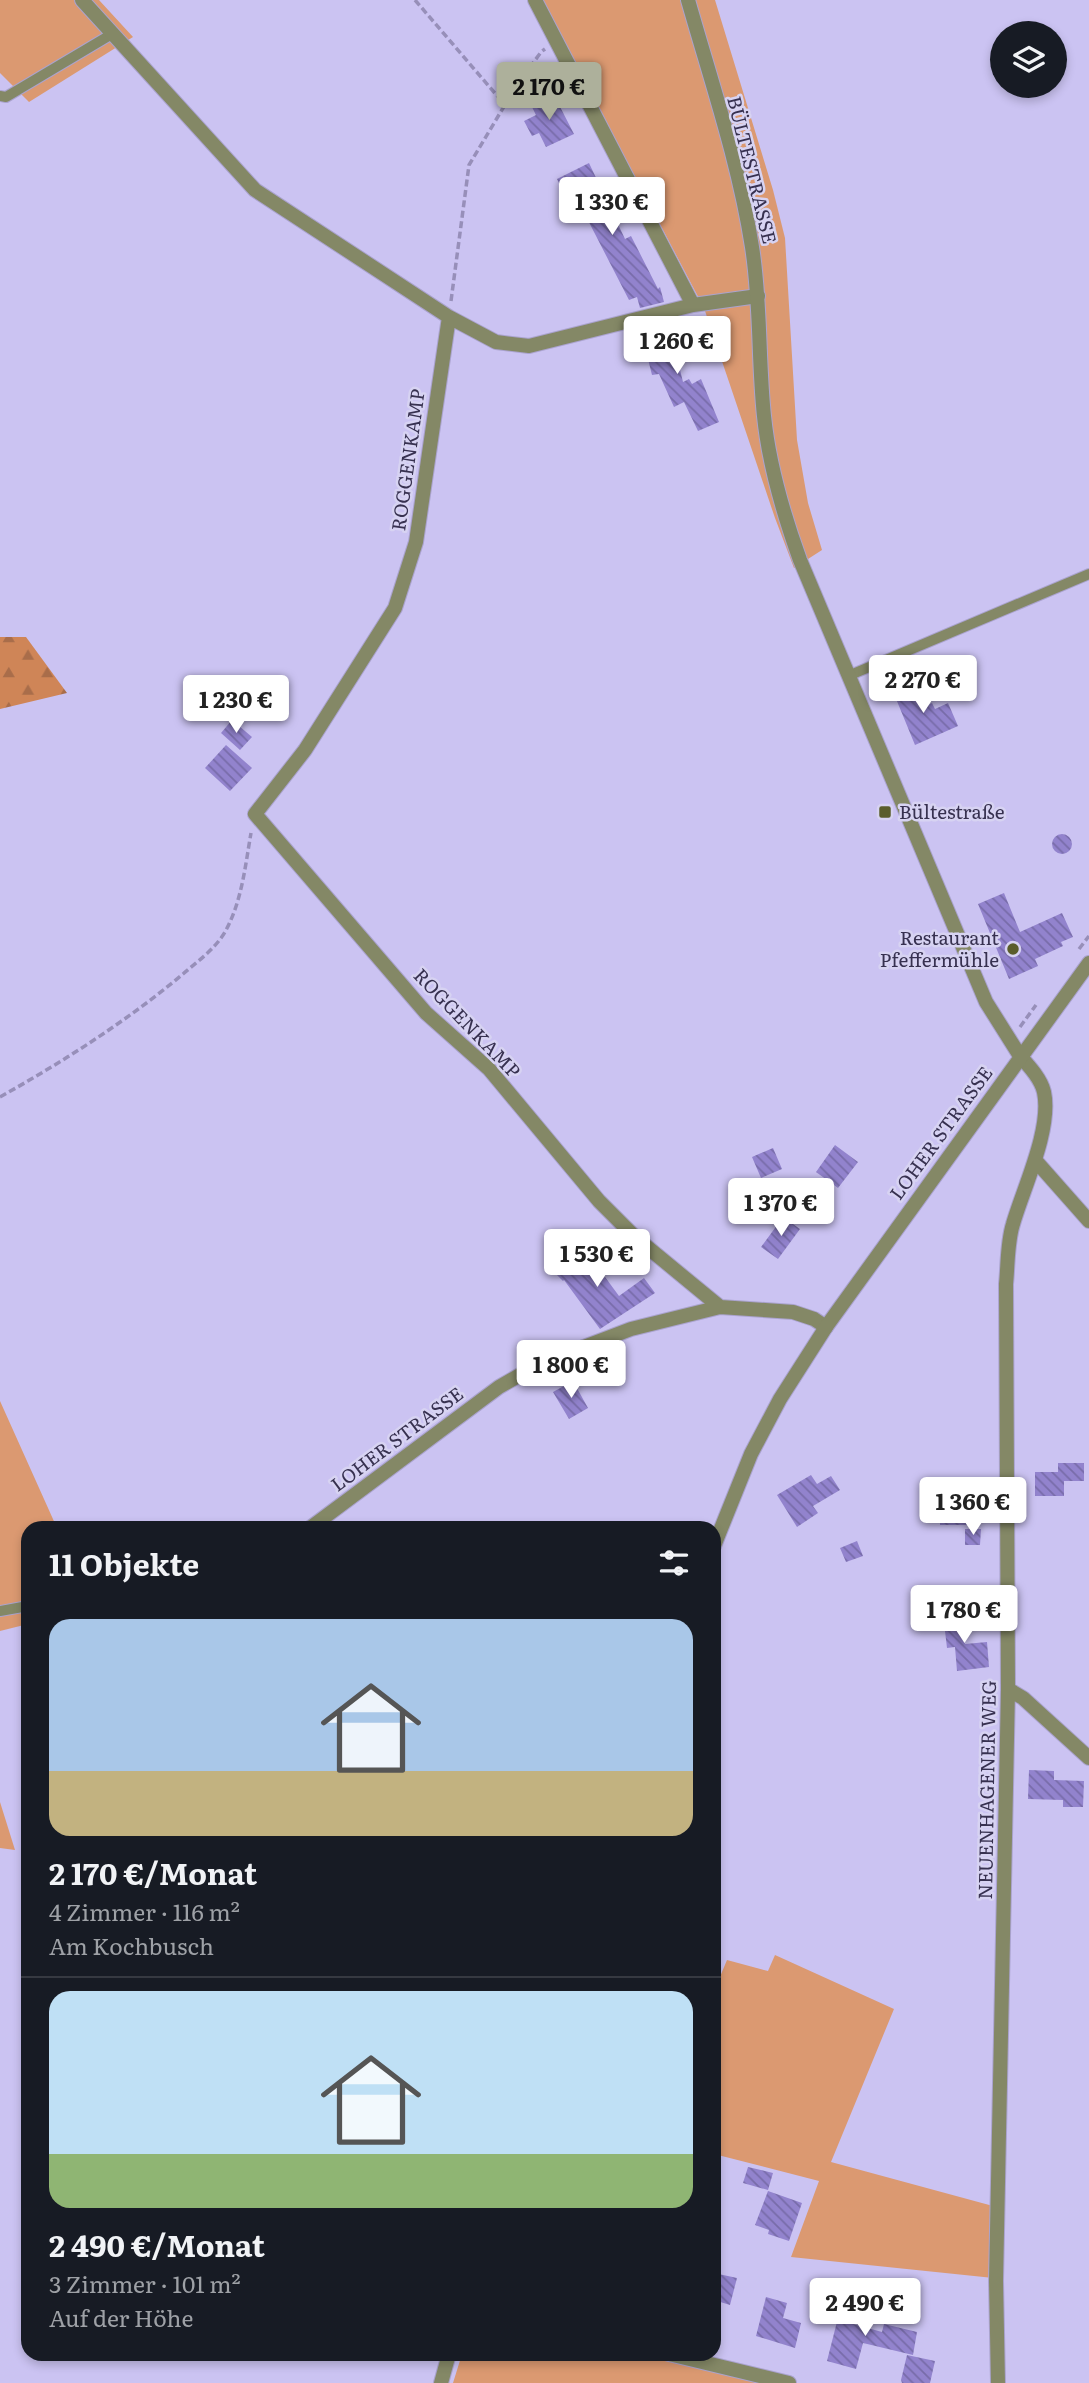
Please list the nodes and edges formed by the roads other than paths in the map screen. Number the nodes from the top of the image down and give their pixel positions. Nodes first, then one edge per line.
1 (82, 0) edge
2 (535, 0) edge
3 (688, 0) edge
4 (112, 34) junction
5 (0, 96) edge
6 (758, 296) junction
7 (693, 305) junction
8 (449, 317) junction
9 (1089, 574) edge
10 (848, 676) junction
11 (1089, 963) edge
12 (1020, 1056) junction
13 (1035, 1160) junction
14 (1089, 1220) edge
15 (720, 1307) junction
16 (826, 1327) junction
17 (319, 1521) edge
18 (721, 1529) edge
19 (21, 1607) edge
20 (0, 1611) edge
21 (1008, 1689) junction
22 (1089, 1758) edge
23 (447, 2361) edge
24 (698, 2361) edge
25 (441, 2383) edge
26 (789, 2383) edge
27 (998, 2383) edge

1 - 4 street
2 - 7 street
3 - 6 street, BÜLTESTRASSE
4 - 5 lane
4 - 8 street
6 - 7 street
6 - 10 street, BÜLTESTRASSE
7 - 8 street
8 - 15 street, ROGGENKAMP
9 - 10 lane
10 - 12 street, BÜLTESTRASSE
11 - 12 street, LOHER STRASSE
12 - 13 street, NEUENHAGENER WEG
12 - 16 street, LOHER STRASSE
13 - 14 street
13 - 21 street, NEUENHAGENER WEG
15 - 16 street, LOHER STRASSE
15 - 17 street, LOHER STRASSE
16 - 18 street, LOHER STRASSE
19 - 20 lane
21 - 22 street
21 - 27 street, NEUENHAGENER WEG
23 - 25 street
24 - 26 street

